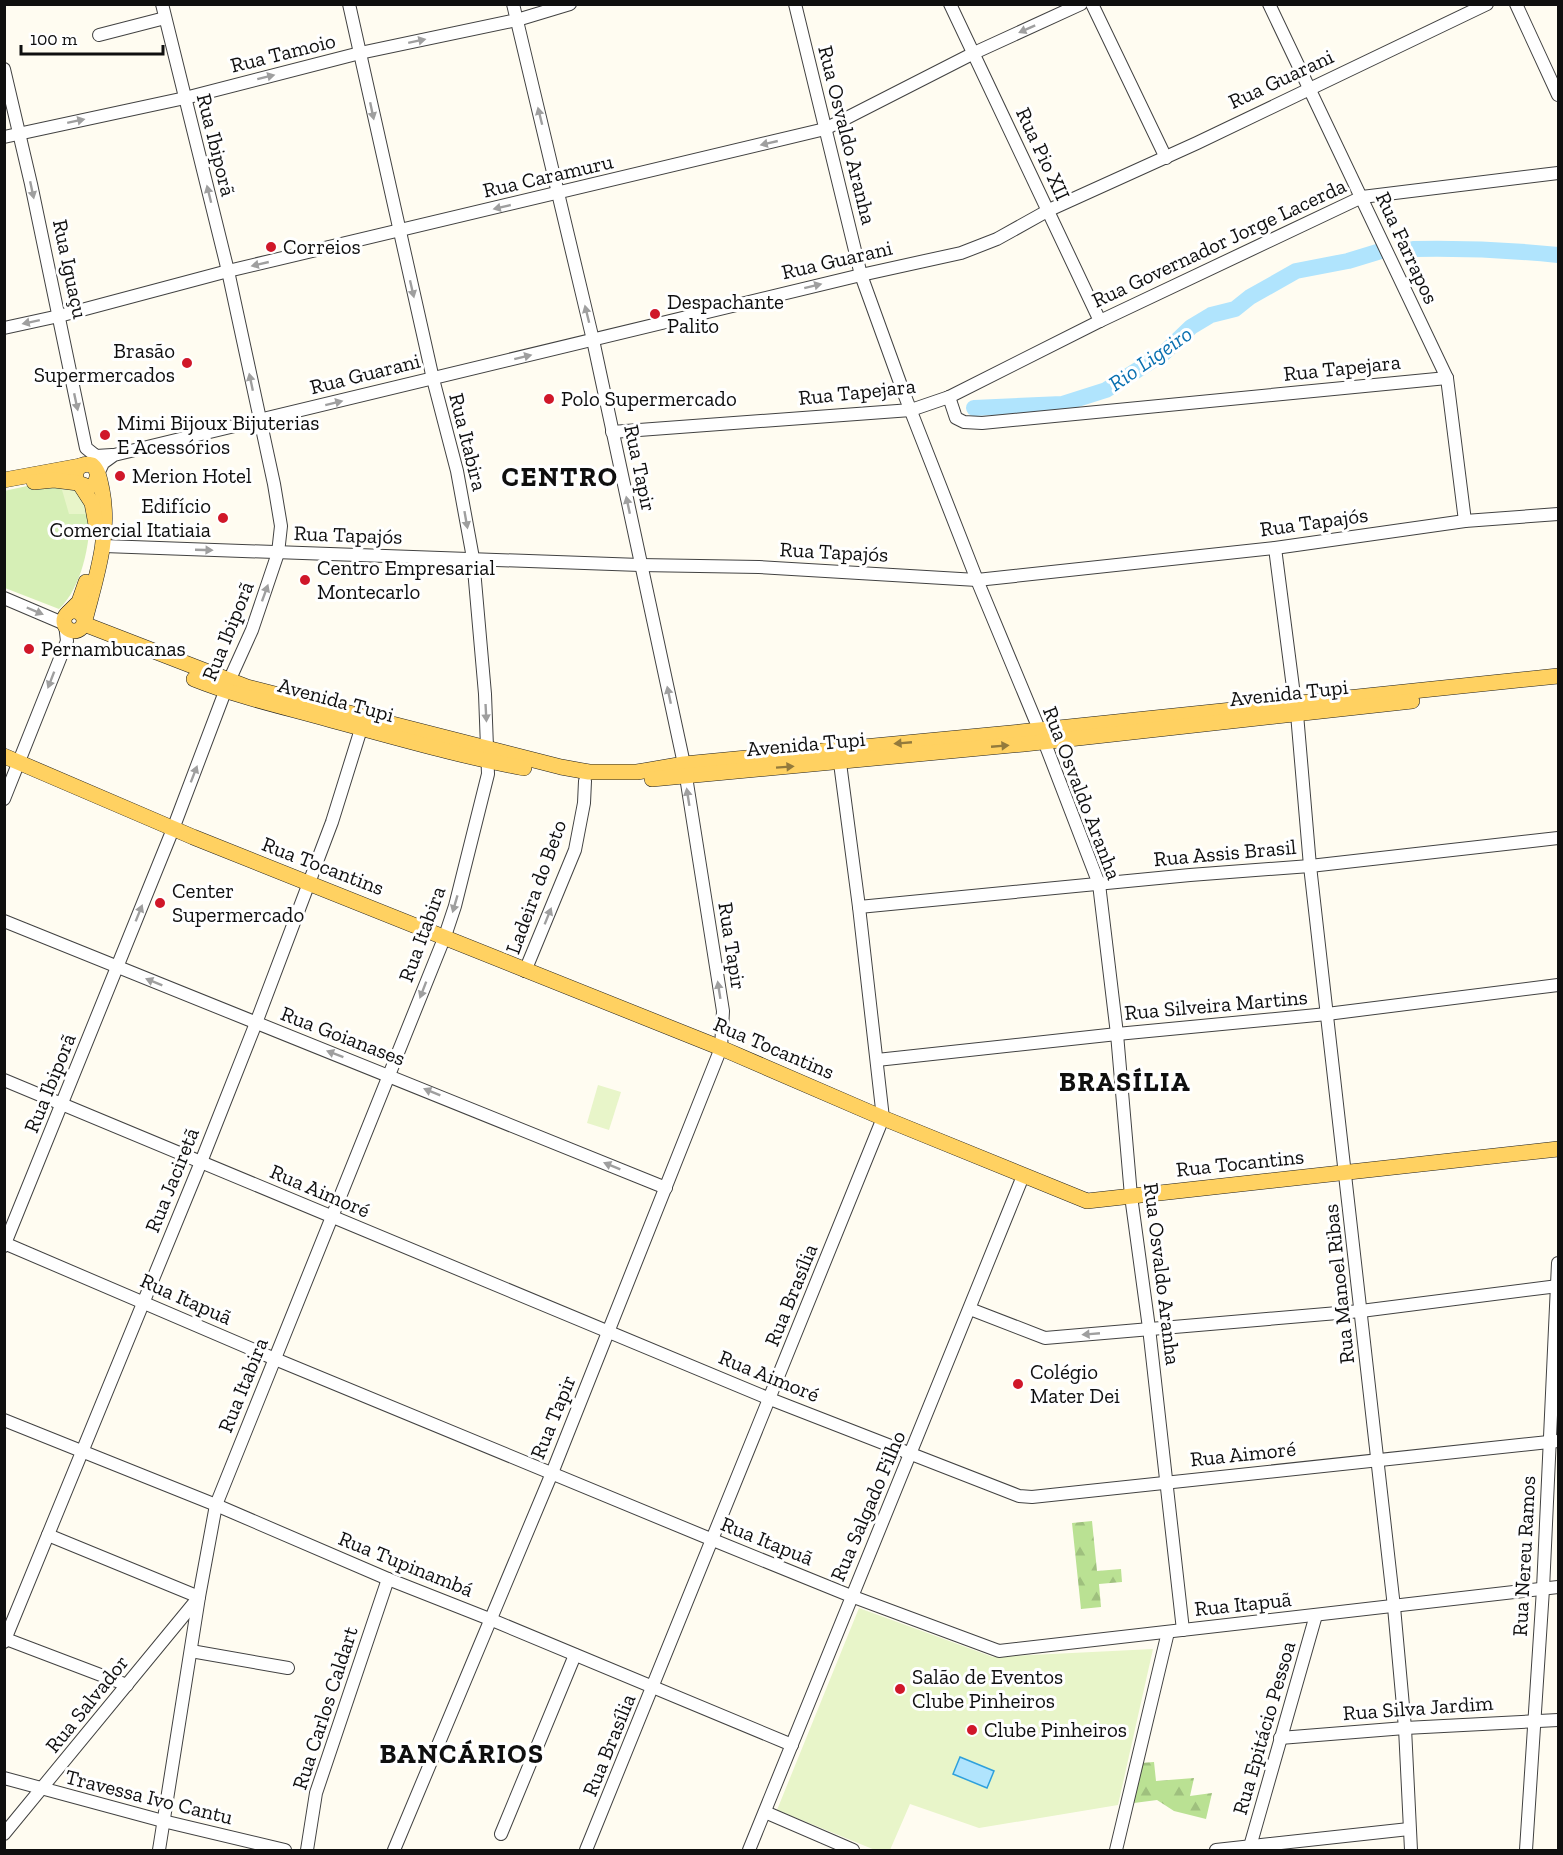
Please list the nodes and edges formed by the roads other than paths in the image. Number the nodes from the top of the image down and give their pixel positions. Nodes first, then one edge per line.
1 (162, 4) edge
2 (349, 4) edge
3 (513, 4) edge
4 (570, 4) edge
5 (795, 4) edge
6 (950, 4) edge
7 (1081, 4) edge
8 (1092, 4) edge
9 (1269, 4) edge
10 (1487, 4) edge
11 (1516, 4) edge
12 (165, 18) junction
13 (517, 20) junction
14 (99, 34) dead end
15 (360, 53) junction
16 (974, 53) junction
17 (4, 69) edge
18 (1310, 89) junction
19 (1558, 96) edge
20 (184, 98) junction
21 (825, 129) junction
22 (19, 133) junction
23 (4, 136) edge
24 (1166, 158) junction
25 (1558, 173) edge
26 (559, 194) junction
27 (1362, 197) junction
28 (1049, 210) junction
29 (399, 232) junction
30 (228, 271) junction
31 (861, 275) junction
32 (59, 316) junction
33 (1100, 321) junction
34 (4, 328) edge
35 (593, 340) junction
36 (1447, 378) junction
37 (432, 379) junction
38 (949, 397) junction
39 (910, 410) junction
40 (260, 421) junction
41 (612, 432) junction
42 (86, 448) junction
43 (114, 455) junction
44 (80, 466) junction
45 (98, 474) junction
46 (4, 480) edge
47 (79, 484) junction
48 (4, 487) edge
49 (1558, 514) edge
50 (1466, 521) junction
51 (104, 546) junction
52 (1275, 548) junction
53 (278, 553) junction
54 (472, 558) junction
55 (640, 565) junction
56 (976, 580) junction
57 (4, 598) edge
58 (74, 623) junction
59 (1558, 675) edge
60 (1558, 685) edge
61 (227, 687) junction
62 (1296, 708) junction
63 (361, 729) junction
64 (1040, 735) junction
65 (4, 756) edge
66 (488, 756) junction
67 (20, 762) junction
68 (840, 763) junction
69 (684, 770) junction
70 (585, 781) junction
71 (4, 799) edge
72 (173, 829) junction
73 (1558, 838) edge
74 (1310, 866) junction
75 (309, 883) junction
76 (1099, 884) junction
77 (859, 907) junction
78 (4, 921) edge
79 (445, 936) junction
80 (117, 967) junction
81 (525, 971) junction
82 (1558, 985) edge
83 (1327, 1014) junction
84 (256, 1023) junction
85 (1117, 1034) junction
86 (721, 1048) junction
87 (877, 1060) junction
88 (390, 1075) junction
89 (4, 1080) edge
90 (63, 1104) junction
91 (883, 1118) junction
92 (1558, 1149) edge
93 (201, 1162) junction
94 (1346, 1172) junction
95 (1023, 1176) junction
96 (666, 1188) junction
97 (1131, 1196) junction
98 (332, 1218) junction
99 (5, 1244) edge
100 (1558, 1263) edge
101 (1558, 1286) edge
102 (143, 1301) junction
103 (970, 1309) junction
104 (1361, 1311) junction
105 (1149, 1329) junction
106 (608, 1331) junction
107 (275, 1359) junction
108 (770, 1399) junction
109 (4, 1420) edge
110 (1554, 1441) edge
111 (82, 1451) junction
112 (910, 1454) junction
113 (1378, 1459) junction
114 (552, 1473) junction
115 (1167, 1481) junction
116 (216, 1504) junction
117 (48, 1535) junction
118 (713, 1540) junction
119 (388, 1579) junction
120 (1558, 1587) edge
121 (1543, 1589) junction
122 (851, 1596) junction
123 (199, 1597) junction
124 (1394, 1607) junction
125 (1316, 1615) junction
126 (492, 1620) junction
127 (1183, 1630) junction
128 (1168, 1632) junction
129 (5, 1640) edge
130 (191, 1651) junction
131 (576, 1655) junction
132 (288, 1668) dead end
133 (127, 1685) junction
134 (654, 1687) junction
135 (1558, 1720) edge
136 (1535, 1721) junction
137 (1405, 1728) junction
138 (1280, 1738) junction
139 (792, 1745) junction
140 (4, 1778) edge
141 (42, 1790) junction
142 (765, 1812) junction
143 (163, 1821) junction
144 (1409, 1829) junction
145 (4, 1834) edge
146 (501, 1834) dead end
147 (1249, 1848) edge
148 (159, 1851) edge
149 (285, 1851) edge
150 (307, 1851) edge
151 (394, 1851) edge
152 (586, 1851) edge
153 (749, 1851) edge
154 (853, 1851) edge
155 (1116, 1851) edge
156 (1216, 1851) edge
157 (1411, 1851) edge
158 (1526, 1851) edge

1 - 12 street, Rua Ibiporã
2 - 15 street, Rua Itabira
3 - 13 street, Rua Tapir
4 - 13 street, Rua Tamoio
5 - 21 street, Rua Osvaldo Aranha
6 - 16 street, Rua Pio XII
7 -> 16 street, Rua Caramuru
8 - 24 street
9 - 18 street, Rua Farrapos
10 - 18 street, Rua Guarani
11 - 19 street
12 - 14 street
12 - 20 street, Rua Ibiporã
15 -> 13 street, Rua Tamoio
26 -> 13 street, Rua Tapir
20 -> 15 street, Rua Tamoio
15 -> 29 street, Rua Itabira
16 - 21 street, Rua Caramuru
16 - 28 street, Rua Pio XII
17 - 22 street, Rua Iguaçu
18 - 24 street, Rua Guarani
18 - 27 street, Rua Farrapos
22 -> 20 street, Rua Tamoio
30 -> 20 street, Rua Ibiporã
21 -> 26 street, Rua Caramuru
21 - 31 street, Rua Osvaldo Aranha
22 - 23 street, Rua Tamoio
22 -> 32 street, Rua Iguaçu
24 - 28 street, Rua Guarani
25 - 27 street, Rua Governador Jorge Lacerda
26 -> 29 street, Rua Caramuru
35 -> 26 street, Rua Tapir
27 - 33 street, Rua Governador Jorge Lacerda
27 - 36 street, Rua Farrapos
28 - 31 street, Rua Guarani
28 - 33 street, Rua Pio XII
29 -> 30 street, Rua Caramuru
29 -> 37 street, Rua Itabira
30 - 32 street, Rua Caramuru
40 -> 30 street, Rua Ibiporã
35 -> 31 street, Rua Guarani
31 - 39 street, Rua Osvaldo Aranha
32 -> 34 street, Rua Caramuru
32 -> 42 street, Rua Iguaçu
33 - 38 street, Rua Governador Jorge Lacerda
37 -> 35 street, Rua Guarani
35 - 41 street, Rua Tapir
36 - 38 street, Rua Tapejara
36 - 50 street, Rua Farrapos
40 -> 37 street, Rua Guarani
37 -> 54 street, Rua Itabira
38 - 39 street, Rua Tapejara
39 - 41 street, Rua Tapejara
39 - 56 street, Rua Osvaldo Aranha
40 - 43 street, Rua Guarani
40 - 53 street, Rua Ibiporã
55 -> 41 street, Rua Tapir
42 - 43 street
42 - 44 street
43 - 45 street
44 - 45 main road
44 - 46 main road
44 - 47 main road
45 - 47 main road
45 - 51 main road
47 - 48 main road
47 - 58 main road
49 - 50 street, Rua Tapajós
50 - 52 street, Rua Tapajós
51 -> 53 street, Rua Tapajós
51 - 58 main road
52 - 56 street, Rua Tapajós
52 - 62 street, Rua Manoel Ribas
53 - 54 street, Rua Tapajós
61 -> 53 street, Rua Ibiporã
54 - 55 street, Rua Tapajós
54 -> 66 street, Rua Itabira
55 - 56 street, Rua Tapajós
69 -> 55 street, Rua Tapir
56 - 64 street, Rua Osvaldo Aranha
57 -> 58 street
58 - 61 main road, Avenida Tupi
58 -> 67 street
59 - 62 main road, Avenida Tupi
60 - 62 main road, Avenida Tupi
61 - 63 main road, Avenida Tupi
61 - 66 main road, Avenida Tupi
72 -> 61 street, Rua Ibiporã
62 - 64 main road, Avenida Tupi
62 - 74 street, Rua Manoel Ribas
63 - 66 main road, Avenida Tupi
63 - 75 street, Rua Jaciretã
68 -> 64 main road, Avenida Tupi
64 -> 69 main road, Avenida Tupi
64 - 76 street, Rua Osvaldo Aranha
65 - 67 main road, Rua Tocantins
66 - 69 main road, Avenida Tupi
66 - 70 main road, Avenida Tupi
66 -> 79 street, Rua Itabira
67 - 71 street
67 - 72 main road, Rua Tocantins
69 -> 68 main road, Avenida Tupi
68 - 77 street, Rua Brasília
69 - 70 main road, Avenida Tupi
86 -> 69 street, Rua Tapir
81 -> 70 street, Ladeira do Beto
72 - 75 main road, Rua Tocantins
80 -> 72 street, Rua Ibiporã
73 - 74 street, Rua Assis Brasil
74 - 76 street, Rua Assis Brasil
74 - 83 street, Rua Manoel Ribas
75 - 79 main road, Rua Tocantins
75 - 84 street, Rua Jaciretã
76 - 77 street, Rua Assis Brasil
76 - 85 street, Rua Osvaldo Aranha
77 - 87 street, Rua Brasília
78 - 80 street, Rua Goianases
79 - 81 main road, Rua Tocantins
79 -> 88 street, Rua Itabira
84 -> 80 street, Rua Goianases
80 - 90 street, Rua Ibiporã
81 - 86 main road, Rua Tocantins
82 - 83 street, Rua Silveira Martins
83 - 85 street, Rua Silveira Martins
83 - 94 street, Rua Manoel Ribas
88 -> 84 street, Rua Goianases
84 - 93 street, Rua Jaciretã
85 - 87 street, Rua Silveira Martins
85 - 97 street, Rua Osvaldo Aranha
86 - 91 main road, Rua Tocantins
86 - 96 street, Rua Tapir
87 - 91 street, Rua Brasília
96 -> 88 street, Rua Goianases
88 - 98 street, Rua Itabira
89 - 90 street, Rua Aimoré
90 - 93 street, Rua Aimoré
90 - 99 street, Rua Ibiporã
91 - 95 main road, Rua Tocantins
91 - 108 street, Rua Brasília
92 - 94 main road, Rua Tocantins
93 - 98 street, Rua Aimoré
93 - 102 street, Rua Jaciretã
94 - 97 main road, Rua Tocantins
94 - 104 street, Rua Manoel Ribas
95 - 97 main road, Rua Tocantins
95 - 103 street, Rua Salgado Filho
96 - 106 street, Rua Tapir
97 - 105 street, Rua Osvaldo Aranha
98 - 106 street, Rua Aimoré
98 - 107 street, Rua Itabira
99 - 102 street, Rua Itapuã
100 - 101 street, Rua Nereu Ramos
101 - 104 street
101 - 110 street, Rua Nereu Ramos
102 - 107 street, Rua Itapuã
102 - 111 street, Rua Jaciretã
105 -> 103 street
103 - 112 street, Rua Salgado Filho
104 - 105 street
104 - 113 street, Rua Manoel Ribas
105 - 115 street, Rua Osvaldo Aranha
106 - 108 street, Rua Aimoré
106 - 114 street, Rua Tapir
107 - 114 street, Rua Itapuã
107 - 116 street, Rua Itabira
108 - 112 street, Rua Aimoré
108 - 118 street, Rua Brasília
109 - 111 street, Rua Tupinambá
110 - 113 street, Rua Aimoré
110 - 121 street, Rua Nereu Ramos
111 - 116 street, Rua Tupinambá
111 - 117 street, Rua Jaciretã
112 - 115 street, Rua Aimoré
112 - 122 street, Rua Salgado Filho
113 - 115 street, Rua Aimoré
113 - 124 street, Rua Manoel Ribas
114 - 118 street, Rua Itapuã
114 - 126 street, Rua Tapir
115 - 127 street, Rua Osvaldo Aranha
116 - 119 street, Rua Tupinambá
116 - 123 street, Rua Itabira
117 - 123 street
117 - 129 street, Rua Jaciretã
118 - 122 street, Rua Itapuã
118 - 134 street, Rua Brasília
119 - 126 street, Rua Tupinambá
119 - 150 street, Rua Carlos Caldart
120 - 121 street, Rua Itapuã
121 - 124 street, Rua Itapuã
121 - 136 street, Rua Nereu Ramos
122 - 128 street, Rua Itapuã
122 - 139 street, Rua Salgado Filho
123 - 130 street, Rua Itabira
123 - 133 street, Rua Salvador
124 - 125 street, Rua Itapuã
124 - 137 street, Rua Manoel Ribas
125 - 127 street, Rua Itapuã
125 - 138 street, Rua Epitácio Pessoa
126 - 131 street, Rua Tupinambá
126 - 151 street, Rua Tapir
127 - 128 street, Rua Itapuã
128 - 155 street
129 - 133 street
130 - 132 street
130 - 143 street, Rua Itabira
131 - 134 street, Rua Tupinambá
131 - 146 street
133 - 141 street, Rua Salvador
134 - 139 street, Rua Tupinambá
134 - 152 street, Rua Brasília
135 - 136 street, Rua Silva Jardim
136 - 137 street, Rua Silva Jardim
136 - 158 street, Rua Nereu Ramos
137 - 138 street, Rua Silva Jardim
137 - 144 street, Rua Manoel Ribas
138 - 147 street, Rua Epitácio Pessoa
139 - 142 street, Rua Salgado Filho
140 - 141 street, Travessa Ivo Cantu
141 - 143 street, Travessa Ivo Cantu
141 - 145 street, Rua Salvador
142 - 153 street, Rua Salgado Filho
142 - 154 street
143 - 148 street, Rua Itabira
143 - 149 street, Travessa Ivo Cantu
144 - 147 street
144 - 157 street, Rua Manoel Ribas
147 - 156 street

